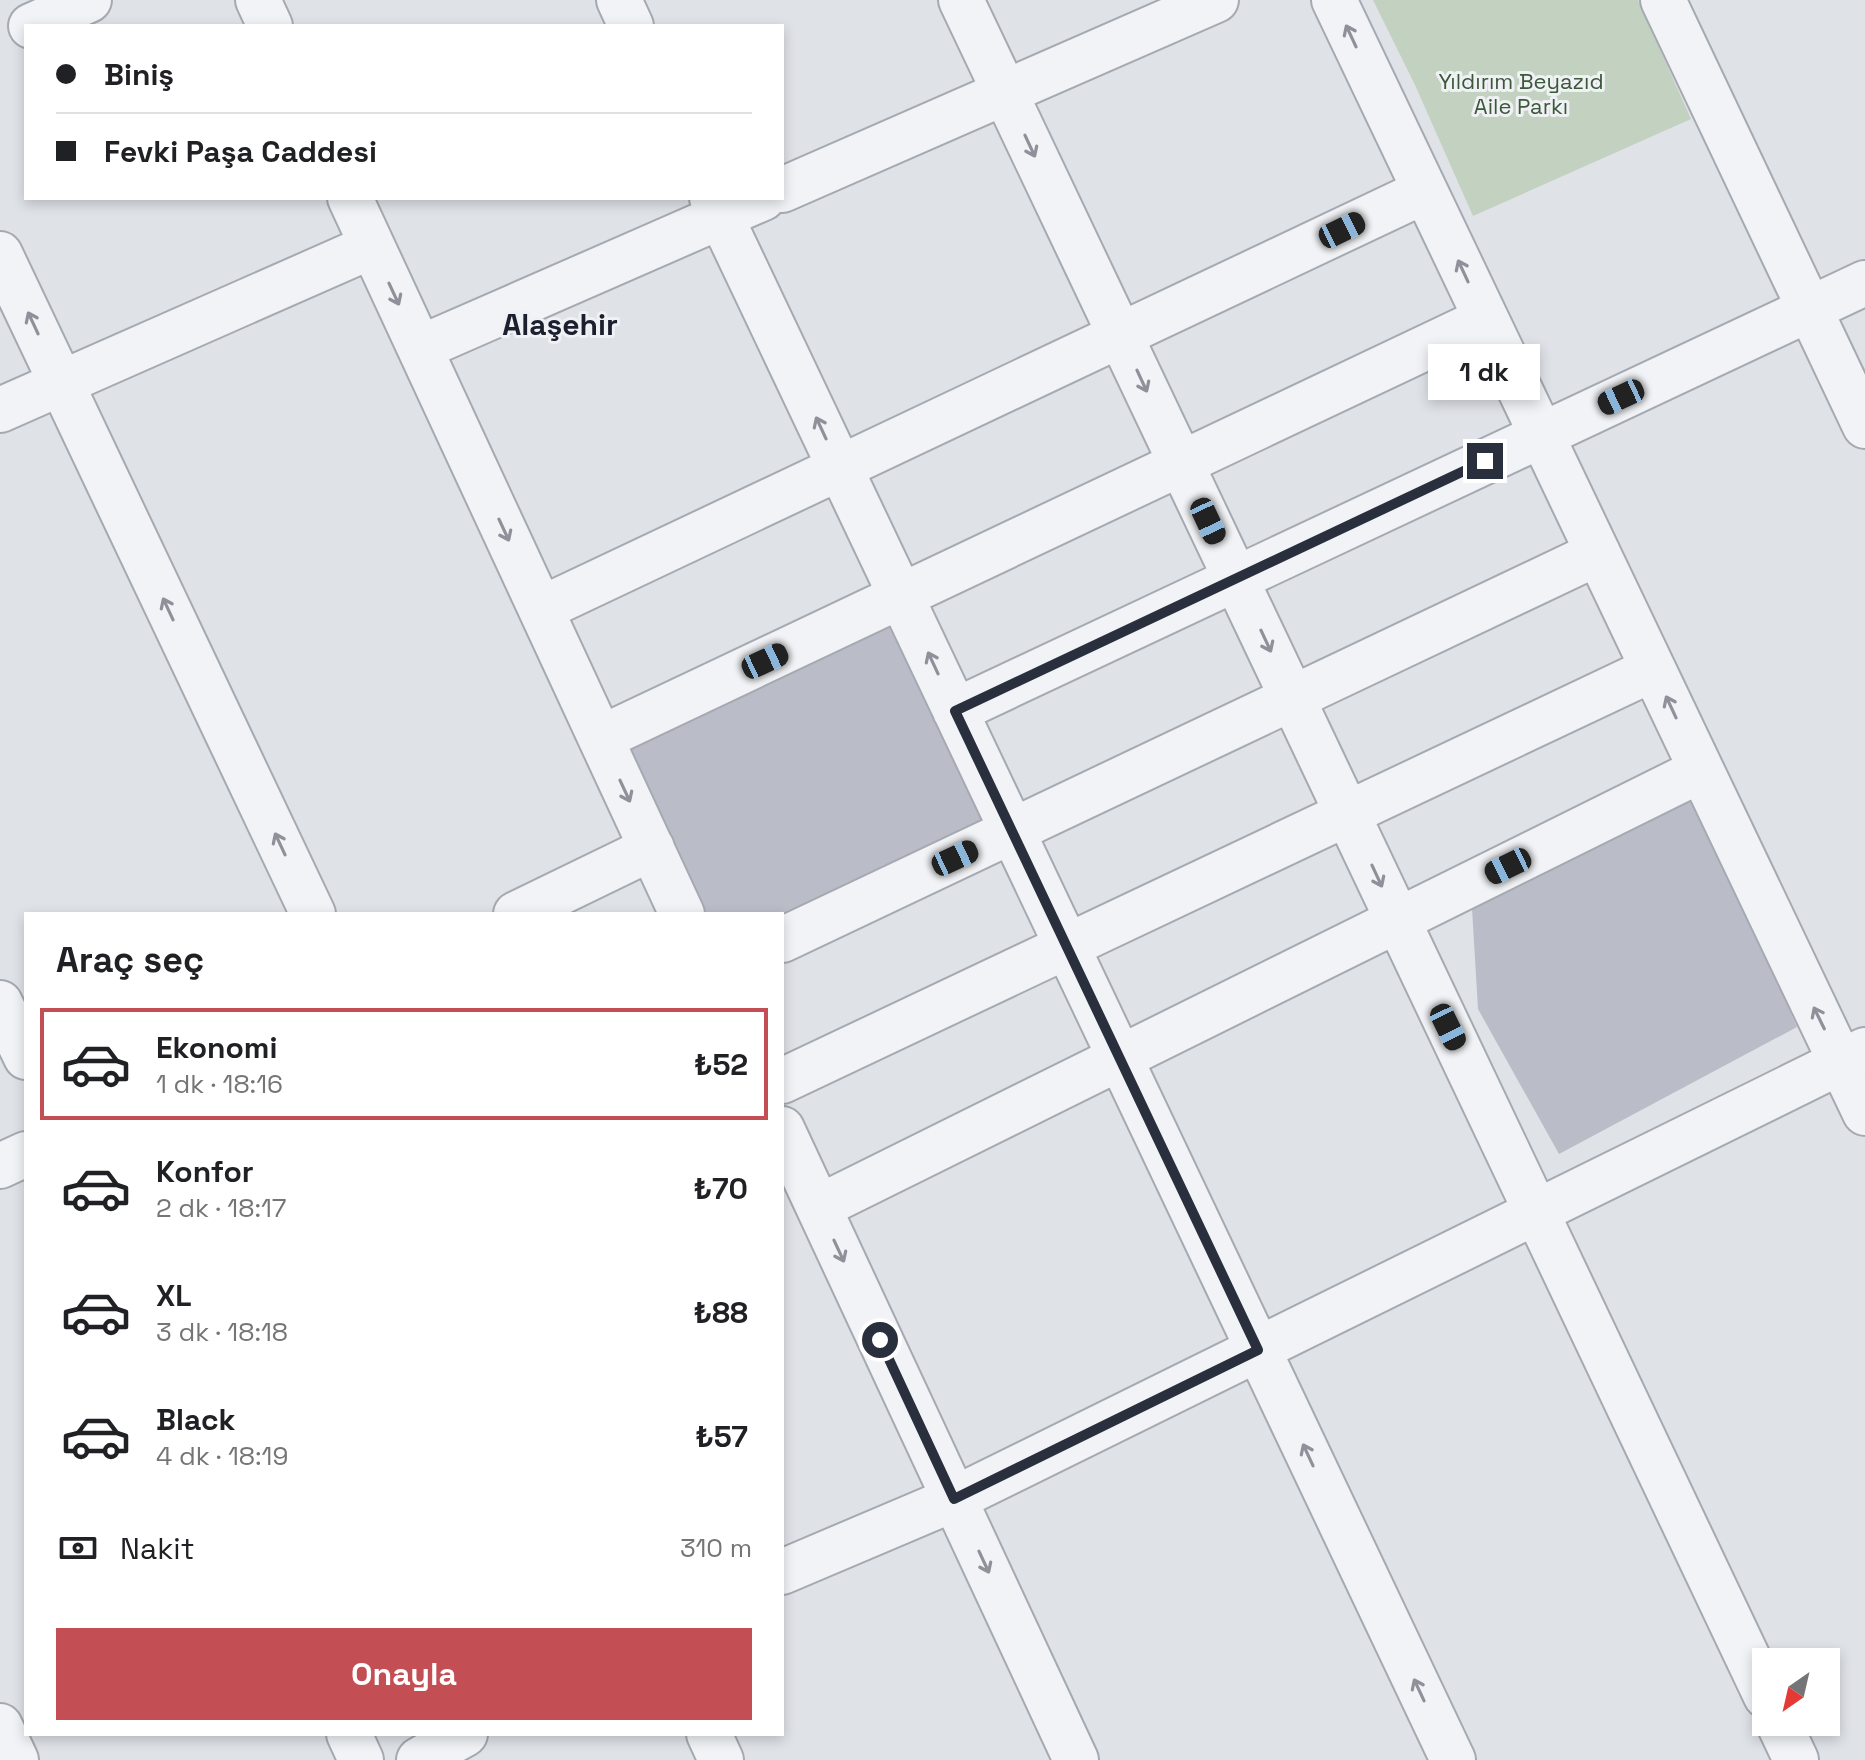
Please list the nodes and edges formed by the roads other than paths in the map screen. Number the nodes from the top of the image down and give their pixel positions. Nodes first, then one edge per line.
1 (89, 0) edge
2 (258, 0) edge
3 (619, 0) edge
4 (961, 0) edge
5 (1216, 0) edge
6 (1334, 0) edge
7 (1663, 0) edge
8 (35, 24) edge
9 (269, 24) edge
10 (630, 24) edge
11 (24, 29) edge
12 (0, 40) edge
13 (1005, 92) junction
14 (784, 189) edge
15 (1425, 191) junction
16 (351, 200) edge
17 (753, 200) edge
18 (717, 207) edge
19 (372, 246) junction
20 (0, 254) edge
21 (1865, 283) edge
22 (1809, 309) junction
23 (1486, 319) junction
24 (1120, 335) junction
25 (420, 348) junction
26 (61, 383) junction
27 (0, 410) edge
28 (1865, 426) edge
29 (1541, 435) junction
30 (1181, 464) junction
31 (840, 468) junction
32 (1598, 553) junction
33 (1236, 578) junction
34 (901, 596) junction
35 (541, 609) junction
36 (1653, 669) junction
37 (1293, 698) junction
38 (955, 711) junction
39 (601, 738) junction
40 (1701, 770) junction
41 (1347, 814) junction
42 (1013, 831) junction
43 (652, 848) junction
44 (312, 912) edge
45 (520, 912) edge
46 (681, 912) edge
47 (1398, 921) junction
48 (784, 939) edge
49 (1067, 946) junction
50 (0, 1003) edge
51 (24, 1053) edge
52 (1853, 1056) edge
53 (1120, 1058) junction
54 (784, 1080) edge
55 (1865, 1113) edge
56 (784, 1133) edge
57 (24, 1155) edge
58 (0, 1166) edge
59 (819, 1207) junction
60 (1537, 1212) junction
61 (1258, 1350) junction
62 (954, 1499) junction
63 (784, 1571) edge
64 (1752, 1666) edge
65 (0, 1726) edge
66 (350, 1736) edge
67 (461, 1736) edge
68 (710, 1736) edge
69 (1785, 1736) edge
70 (16, 1760) edge
71 (361, 1760) edge
72 (419, 1760) edge
73 (721, 1760) edge
74 (1076, 1760) edge
75 (1453, 1760) edge
76 (1796, 1760) edge

1 - 8 street
2 - 9 street
3 - 10 street
4 - 13 street
5 - 13 street
15 -> 6 street
7 - 22 street
11 - 12 street
13 - 14 street
13 -> 24 street
23 -> 15 street
15 - 24 street
16 - 19 street
17 - 18 street
18 - 25 street
31 -> 18 street
19 -> 25 street
19 - 26 street
26 -> 20 street
21 - 22 street
22 - 28 street
22 - 29 street
23 - 29 street
23 - 30 street
24 -> 30 street
24 - 31 street
25 -> 35 street
26 - 27 street
44 -> 26 street
29 - 32 street
29 - 33 street
30 - 33 street
30 - 34 street
31 - 34 street
31 - 35 street
32 - 36 street
32 - 37 street
33 -> 37 street
33 - 38 street
38 -> 34 street
34 - 39 street
35 - 39 street
40 -> 36 street
36 - 41 street
37 - 41 street
37 - 42 street
38 - 42 street
39 -> 43 street
40 - 47 street
52 -> 40 street
41 -> 47 street
41 - 49 street
42 - 48 street
42 - 49 street
43 - 45 street
43 - 46 street
47 - 53 street
47 - 60 street
49 - 53 street
49 - 54 street
50 - 51 street
52 - 55 street
52 - 60 street
53 - 59 street
53 - 61 street
56 - 59 street
57 - 58 street
59 -> 62 street
60 - 61 street
60 - 64 street
61 - 62 street
75 -> 61 street
62 - 63 street
62 -> 74 street
65 - 70 street
66 - 71 street
67 - 72 street
68 - 73 street
69 - 76 street

